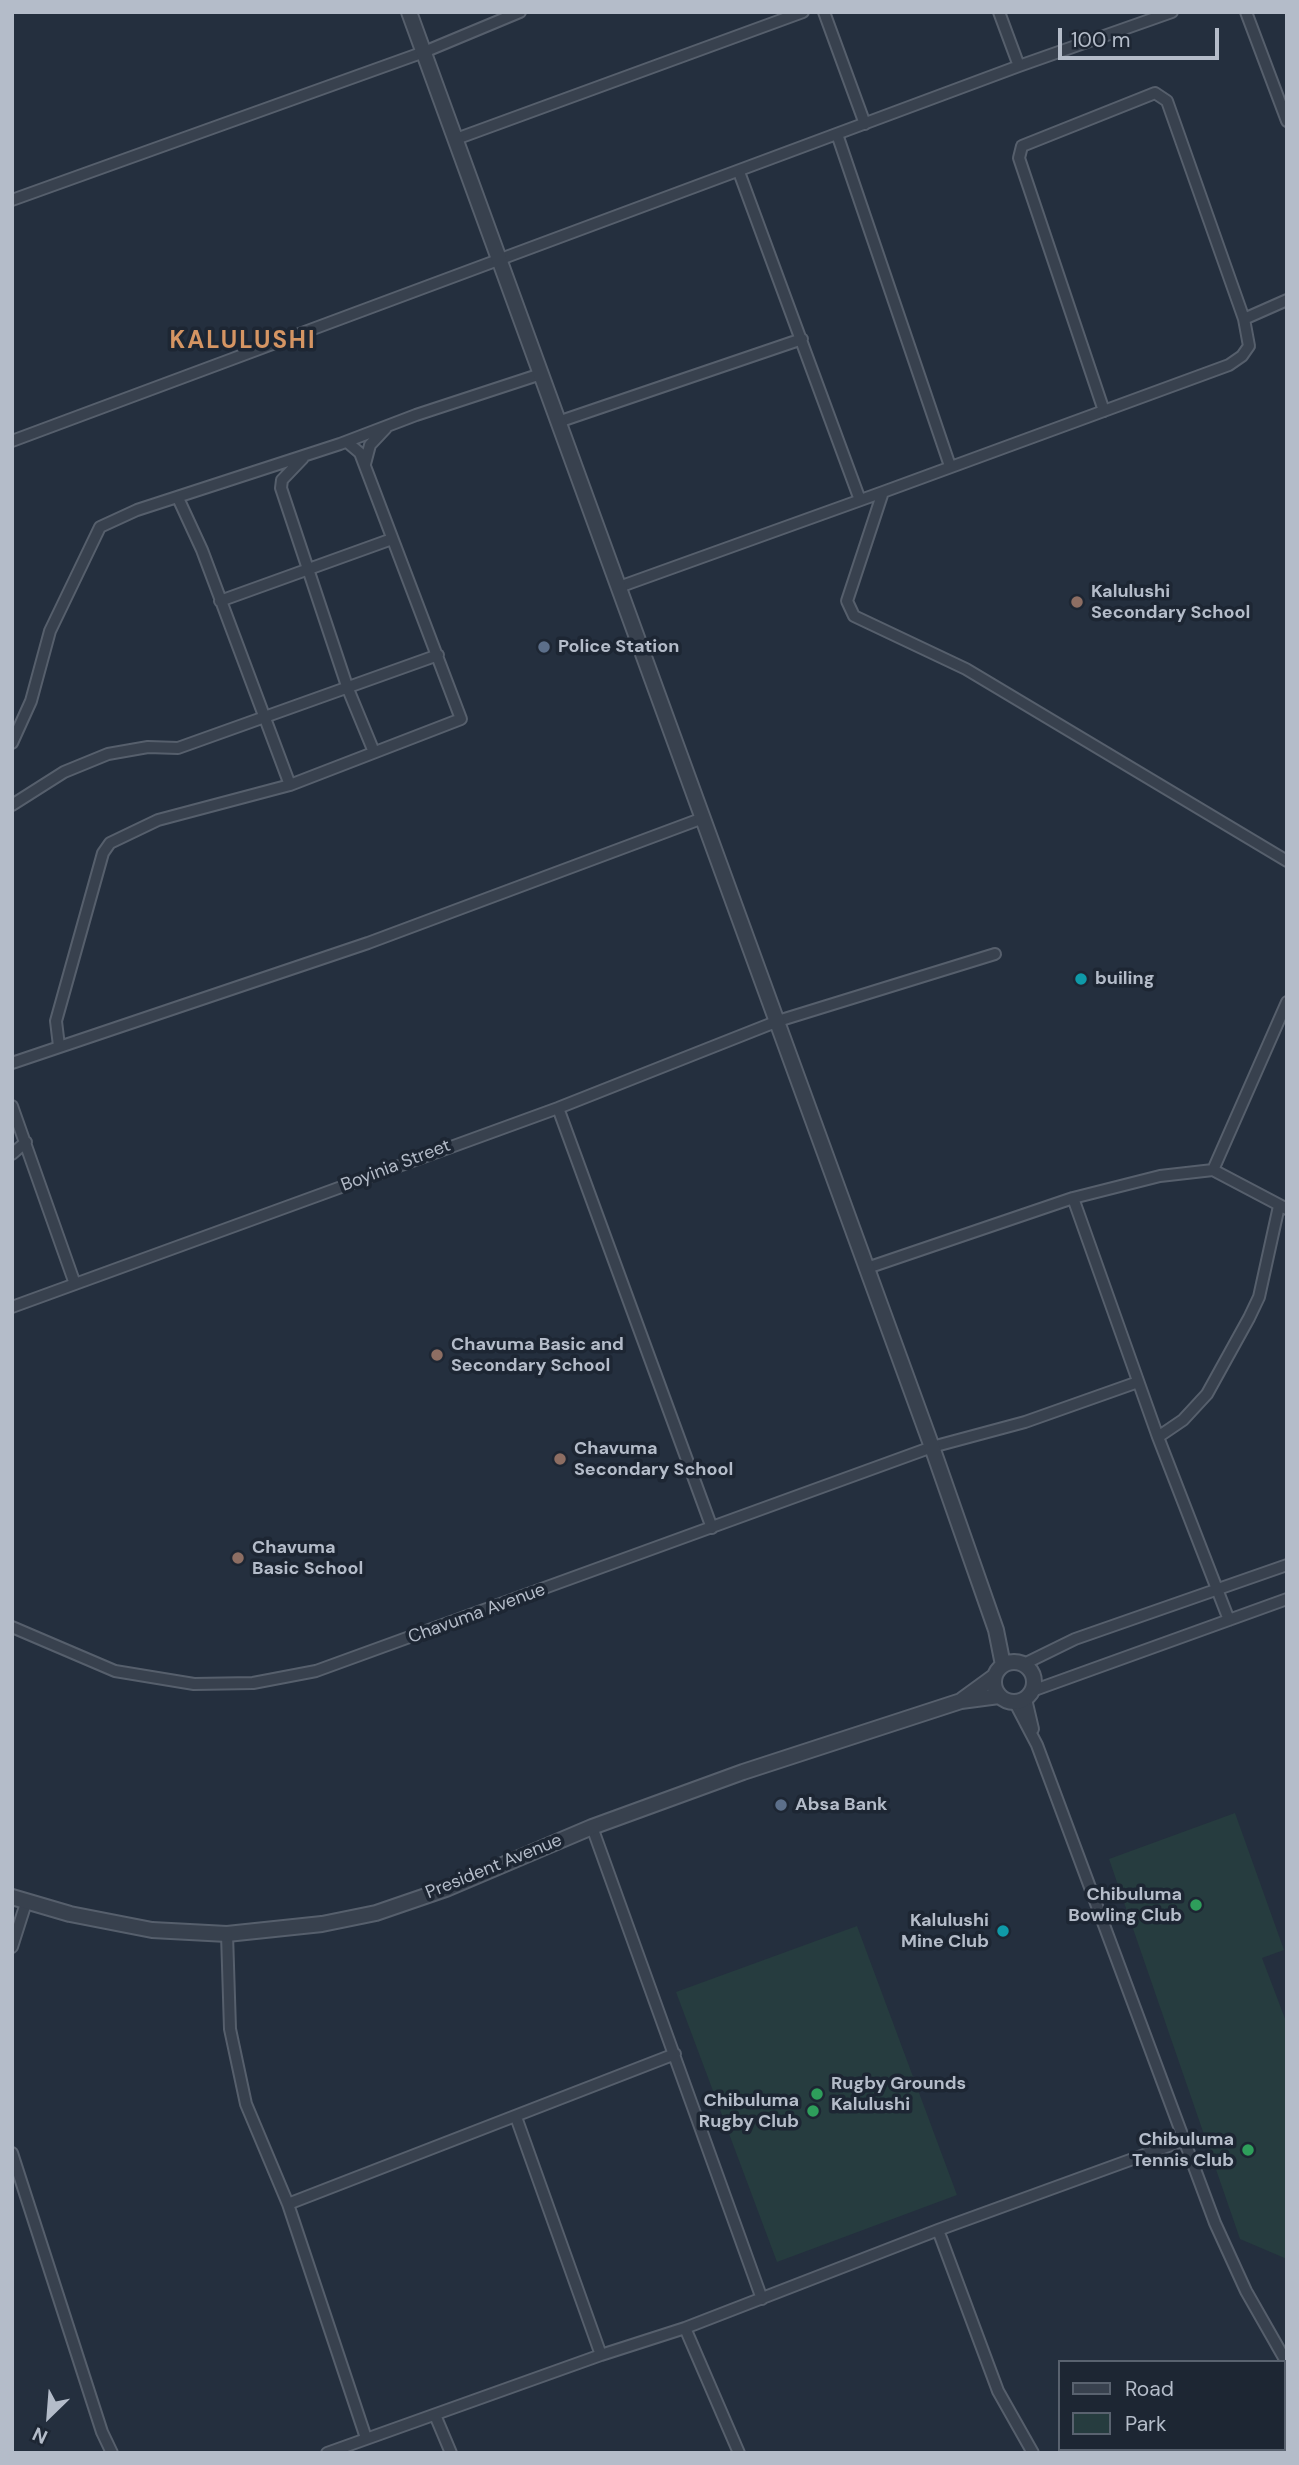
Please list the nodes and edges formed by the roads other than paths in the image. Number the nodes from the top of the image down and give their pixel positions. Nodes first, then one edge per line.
1 (409, 12) edge
2 (520, 12) edge
3 (803, 12) edge
4 (824, 12) edge
5 (999, 12) edge
6 (1172, 12) edge
7 (1246, 12) edge
8 (424, 52) junction
9 (1019, 66) junction
10 (1287, 121) edge
11 (865, 124) junction
12 (837, 134) junction
13 (456, 139) junction
14 (739, 172) junction
15 (12, 200) edge
16 (499, 259) junction
17 (1287, 300) edge
18 (1244, 319) junction
19 (802, 339) junction
20 (541, 374) junction
21 (1104, 411) junction
22 (558, 422) junction
23 (388, 426) junction
24 (12, 441) edge
25 (347, 442) junction
26 (306, 455) junction
27 (365, 464) junction
28 (950, 466) junction
29 (883, 492) junction
30 (178, 498) junction
31 (860, 500) junction
32 (392, 539) junction
33 (309, 569) junction
34 (619, 587) junction
35 (220, 601) junction
36 (438, 654) junction
37 (348, 689) junction
38 (264, 719) junction
39 (12, 743) edge
40 (374, 752) junction
41 (290, 785) junction
42 (12, 805) edge
43 (703, 818) junction
44 (1287, 861) edge
45 (995, 954) dead end
46 (1287, 1002) edge
47 (778, 1021) junction
48 (59, 1046) junction
49 (12, 1063) edge
50 (12, 1106) edge
51 (558, 1108) junction
52 (26, 1142) junction
53 (12, 1154) edge
54 (1213, 1170) junction
55 (1073, 1198) junction
56 (1283, 1208) edge
57 (866, 1268) junction
58 (75, 1284) junction
59 (12, 1307) edge
60 (1138, 1382) junction
61 (1158, 1437) junction
62 (932, 1447) junction
63 (712, 1528) junction
64 (1287, 1565) edge
65 (1217, 1592) junction
66 (1287, 1599) edge
67 (1229, 1620) junction
68 (12, 1627) edge
69 (1009, 1666) junction
70 (999, 1696) junction
71 (1024, 1697) junction
72 (961, 1701) junction
73 (592, 1827) junction
74 (19, 1900) edge
75 (228, 1934) junction
76 (12, 1947) edge
77 (675, 2054) junction
78 (516, 2118) junction
79 (1185, 2140) junction
80 (12, 2153) edge
81 (288, 2204) junction
82 (938, 2230) junction
83 (762, 2299) junction
84 (685, 2328) junction
85 (601, 2355) junction
86 (1285, 2360) edge
87 (435, 2415) junction
88 (366, 2438) junction
89 (112, 2453) edge
90 (327, 2453) edge
91 (450, 2453) edge
92 (739, 2453) edge
93 (1033, 2453) edge

1 - 8 street
2 - 8 street
3 - 13 street
4 - 11 street
5 - 9 street
6 - 9 street
7 - 10 street
8 - 13 street
8 - 15 street
9 - 11 street
11 - 12 street
12 - 14 street
12 - 28 street
13 - 16 street
14 - 16 street
14 - 19 street
16 - 20 street
16 - 24 street
17 - 18 street
18 - 21 street
18 - 21 street
19 - 22 street
19 - 31 street
20 - 22 street
20 - 23 street
21 - 28 street
22 - 34 street
23 - 25 street
23 - 27 street
25 - 26 street
25 - 27 street
26 - 30 street
26 - 33 street
27 - 32 street
28 - 29 street
29 - 31 street
29 - 44 street
30 - 35 street
30 - 39 street
31 - 34 street
32 - 33 street
32 - 36 street
33 - 35 street
33 - 37 street
34 - 43 street
35 - 38 street
36 - 37 street
36 - 40 street
37 - 38 street
37 - 40 street
38 - 41 street
38 - 42 street
40 - 41 street
41 - 48 street
43 - 47 street
43 - 48 street
45 - 47 street, Boyinia Street
46 - 54 street
47 - 51 street, Boyinia Street
47 - 57 street
48 - 49 street
50 - 52 street
51 - 58 street, Boyinia Street
51 - 63 street
52 - 53 street
52 - 58 street
54 - 55 street
54 - 56 street
55 - 57 street
55 - 60 street
56 - 61 street
57 - 62 street
58 - 59 street, Boyinia Street
60 - 61 street
60 - 62 street, Chavuma Avenue
61 - 65 street
62 - 63 street, Chavuma Avenue
62 - 69 street
63 - 68 street, Chavuma Avenue
64 - 65 street
65 - 67 street
65 - 69 street
66 - 67 street
67 - 71 street
69 - 70 street
69 - 71 street
69 - 72 street, President Avenue
70 - 71 street
70 - 72 street, President Avenue
71 - 79 street
72 - 73 street, President Avenue
73 - 75 street, President Avenue
73 - 77 street
74 - 75 street, President Avenue
74 - 76 street
75 - 81 street
77 - 78 street
77 - 83 street
78 - 81 street
78 - 85 street
79 - 82 street
79 - 86 street
80 - 89 street
81 - 88 street
82 - 83 street
82 - 93 street
83 - 84 street
84 - 85 street
84 - 92 street
85 - 87 street
87 - 88 street
87 - 91 street
88 - 90 street

